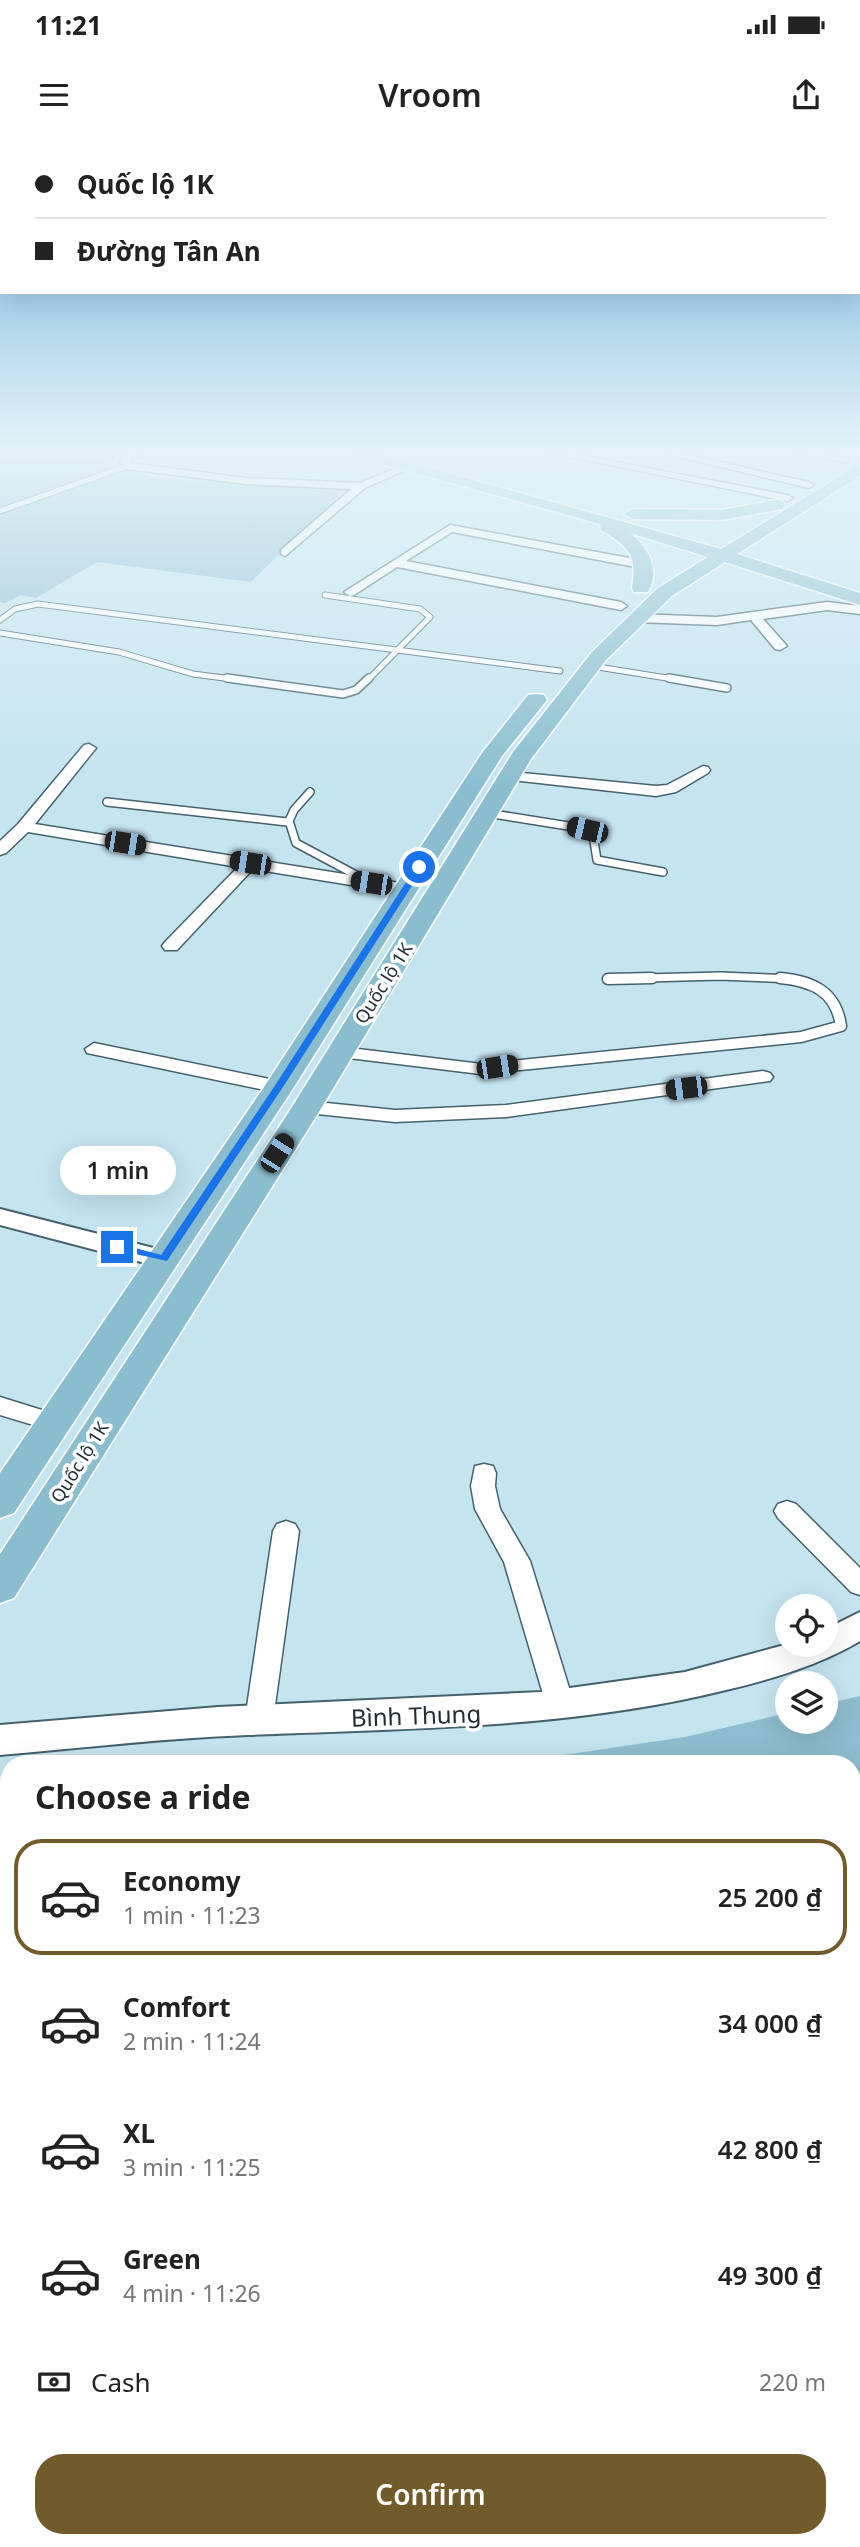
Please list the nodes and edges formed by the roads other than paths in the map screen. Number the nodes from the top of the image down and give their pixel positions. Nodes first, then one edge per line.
1 (396, 563) edge
2 (398, 563) edge
3 (548, 563) edge
4 (635, 563) edge
5 (691, 563) edge
6 (702, 563) edge
7 (769, 563) edge
8 (792, 563) edge
9 (804, 574) junction
10 (685, 579) junction
11 (860, 587) edge
12 (350, 592) dead end
13 (325, 595) dead end
14 (636, 595) junction
15 (860, 599) edge
16 (860, 610) edge
17 (753, 615) junction
18 (0, 620) edge
19 (0, 633) edge
20 (780, 646) dead end
21 (396, 651) junction
22 (592, 666) junction
23 (560, 671) junction
24 (727, 688) dead end
25 (89, 748) dead end
26 (703, 769) dead end
27 (512, 776) junction
28 (310, 792) dead end
29 (107, 802) dead end
30 (487, 813) junction
31 (288, 822) junction
32 (24, 827) junction
33 (0, 850) edge
34 (250, 863) junction
35 (663, 872) dead end
36 (371, 883) junction
37 (406, 889) junction
38 (171, 946) dead end
39 (608, 979) dead end
40 (94, 1049) dead end
41 (340, 1052) junction
42 (763, 1077) dead end
43 (279, 1087) junction
44 (307, 1107) junction
45 (0, 1217) edge
46 (164, 1259) junction
47 (203, 1269) junction
48 (0, 1406) edge
49 (54, 1422) junction
50 (484, 1473) dead end
51 (0, 1503) edge
52 (787, 1511) dead end
53 (286, 1531) dead end
54 (860, 1585) edge
55 (0, 1587) edge
56 (860, 1625) edge
57 (838, 1638) edge
58 (795, 1657) edge
59 (561, 1704) junction
60 (260, 1720) junction
61 (0, 1740) edge

1 - 12 street
2 - 14 street
3 - 14 street
4 - 14 main road
5 - 14 main road, Quốc lộ 1K
6 - 10 main road, Quốc lộ 1K
7 - 9 main road
8 - 9 main road
9 - 10 main road
9 - 11 main road
9 - 15 main road
10 - 14 main road, Quốc lộ 1K
13 - 21 lane
14 - 17 street
14 - 22 main road, Quốc lộ 1K
14 - 23 main road, Quốc lộ 1K
16 - 17 street
17 - 20 street
18 - 21 lane
19 - 21 lane
21 - 23 lane
22 - 24 lane
22 - 27 main road, Quốc lộ 1K
23 - 37 main road, Quốc lộ 1K
25 - 32 street
26 - 27 street
27 - 30 main road, Quốc lộ 1K
28 - 31 lane
29 - 31 lane
30 - 35 lane
30 - 41 main road, Quốc lộ 1K
31 - 36 lane
32 - 33 street
32 - 34 street
34 - 36 street
34 - 38 street
36 - 37 street
37 - 43 main road, Quốc lộ 1K
39 - 41 lane
40 - 43 street
41 - 44 main road, Quốc lộ 1K
42 - 44 street
43 - 46 main road, Quốc lộ 1K
44 - 47 main road, Quốc lộ 1K
45 - 46 street
46 - 47 main road
46 - 49 main road, Quốc lộ 1K
47 - 55 main road, Quốc lộ 1K
48 - 49 street
49 - 51 main road, Quốc lộ 1K
50 - 59 street
52 - 54 street
53 - 60 street
56 - 57 street, Bình Thung
58 - 59 street, Bình Thung
59 - 60 street, Bình Thung
60 - 61 street, Bình Thung

